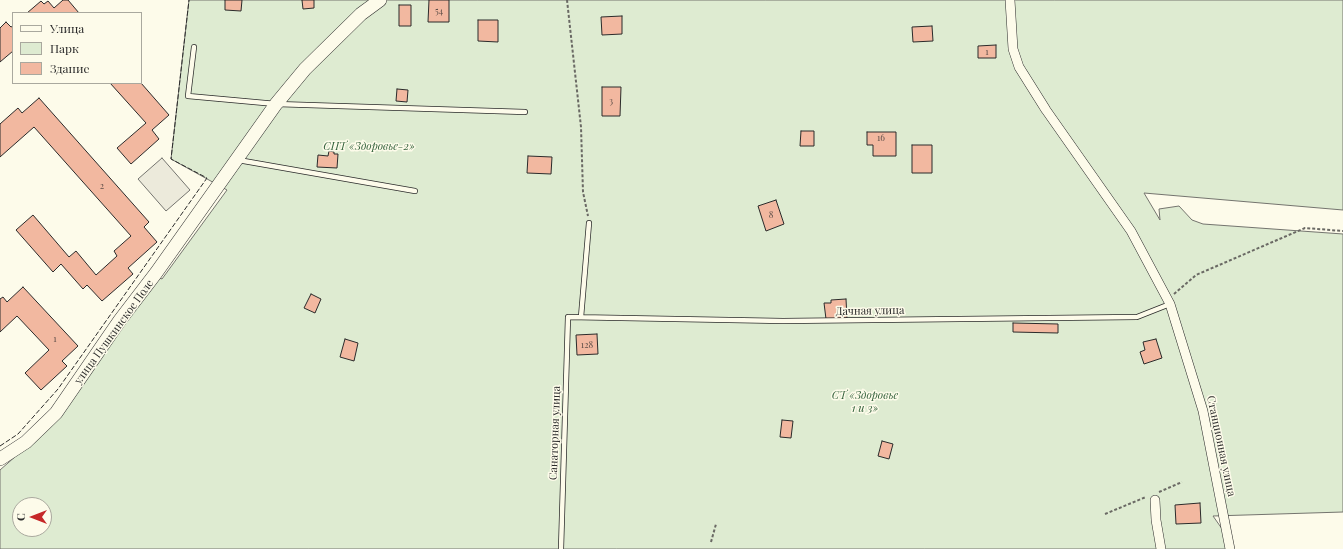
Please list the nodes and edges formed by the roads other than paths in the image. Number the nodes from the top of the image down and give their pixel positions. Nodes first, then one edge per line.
1 (380, 0) edge
2 (1010, 0) edge
3 (194, 47) dead end
4 (276, 104) junction
5 (525, 112) dead end
6 (236, 159) junction
7 (415, 191) dead end
8 (589, 223) road end
9 (1170, 304) junction
10 (568, 317) joint
11 (582, 317) junction
12 (0, 459) edge
13 (1152, 497) road end
14 (561, 549) edge
15 (1160, 549) edge
16 (1230, 549) edge

1 - 4 main road, улица Пушкинское Поле
2 - 9 street, Станционная улица
3 - 4 lane
4 - 5 lane
4 - 6 main road, улица Пушкинское Поле
6 - 7 lane
6 - 12 main road, улица Пушкинское Поле
8 - 11 lane
9 - 11 lane, Дачная улица
9 - 16 street, Станционная улица
10 - 11 lane, Дачная улица
10 - 14 lane, Санаторная улица
13 - 15 street

